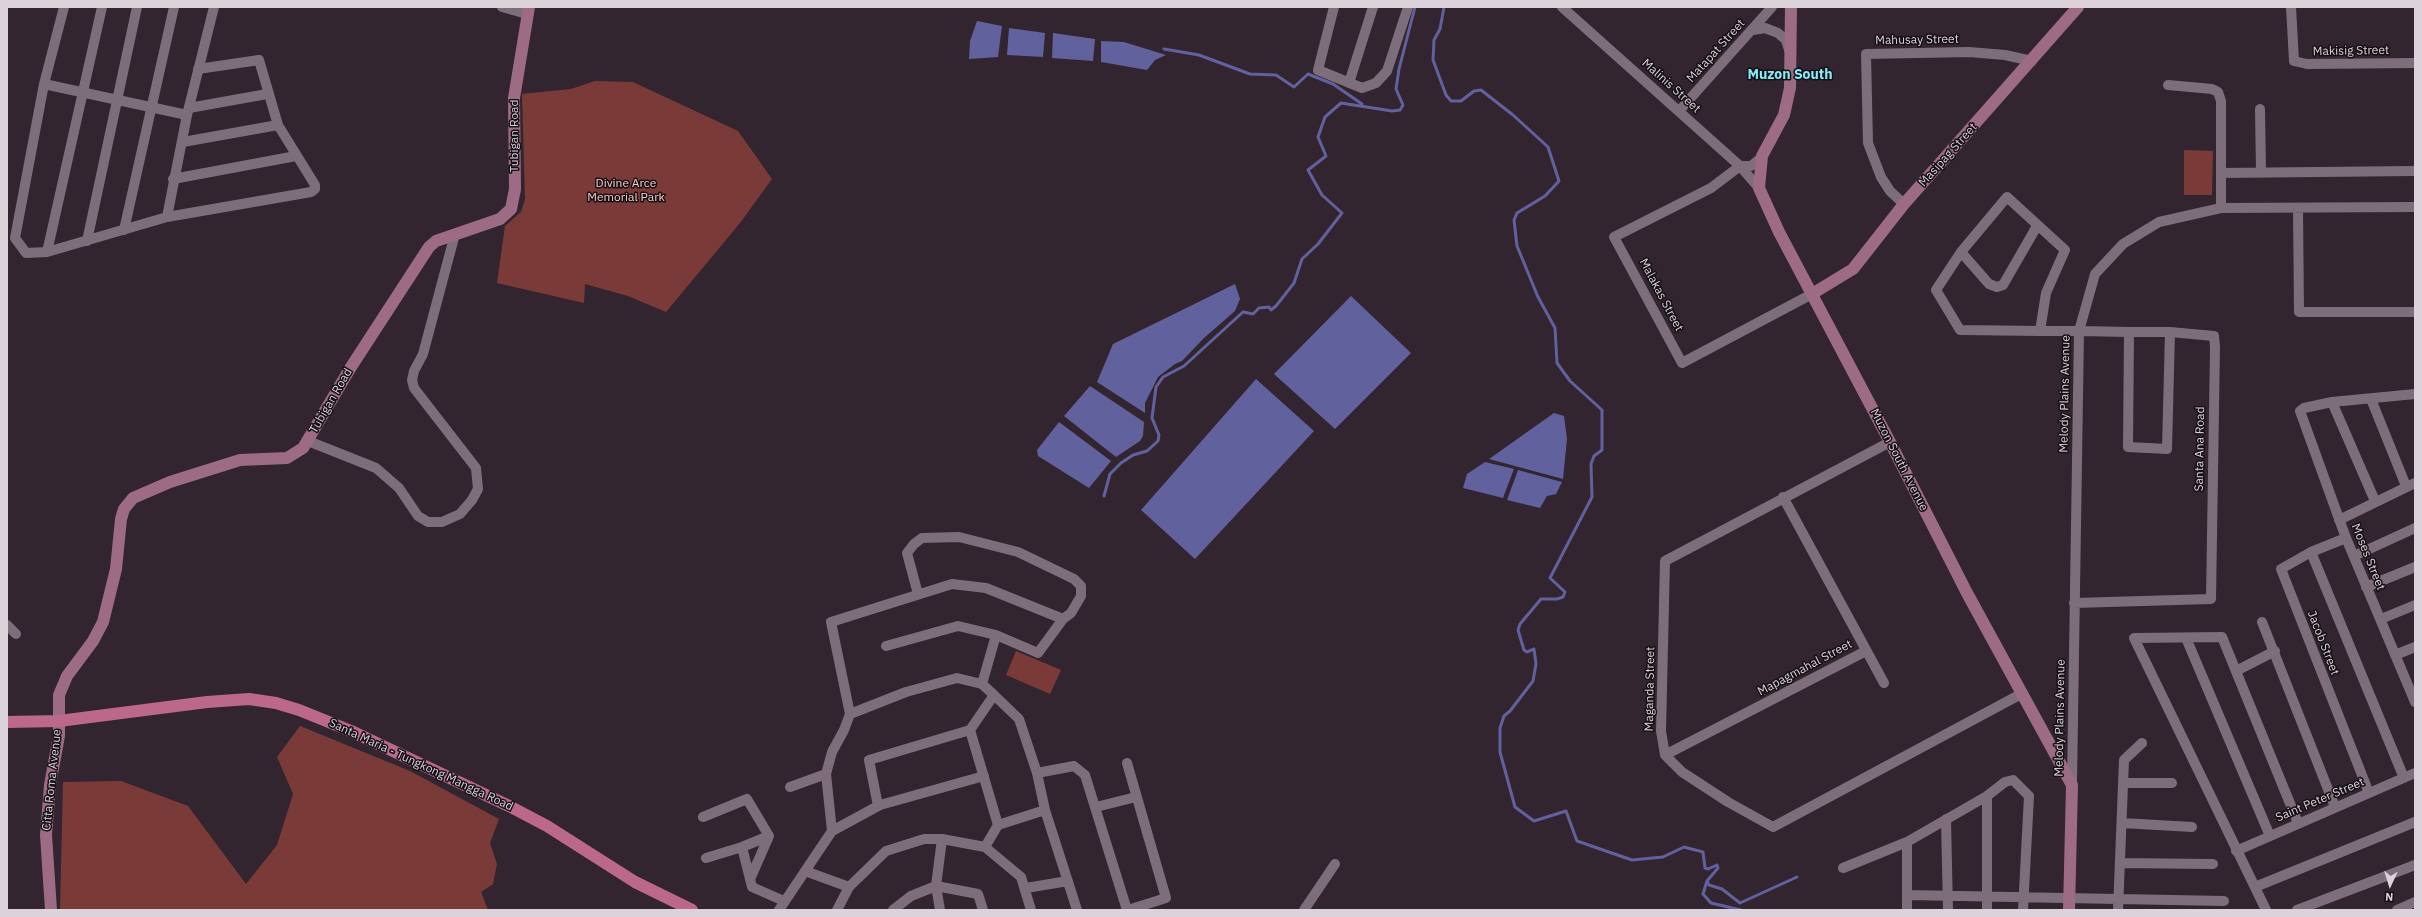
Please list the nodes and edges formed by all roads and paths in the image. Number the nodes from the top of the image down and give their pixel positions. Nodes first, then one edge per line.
1 (64, 7) edge
2 (102, 7) edge
3 (137, 7) edge
4 (174, 7) edge
5 (214, 7) edge
6 (502, 7) edge
7 (1334, 7) edge
8 (1373, 7) edge
9 (1408, 7) edge
10 (1562, 7) edge
11 (1772, 7) edge
12 (1791, 7) edge
13 (2078, 7) edge
14 (2291, 7) edge
15 (528, 11) edge
16 (1753, 30) junction
17 (1790, 55) junction
18 (2032, 61) junction
19 (2415, 63) edge
20 (198, 69) junction
21 (1349, 82) junction
22 (44, 84) junction
23 (2168, 85) dead end
24 (82, 92) junction
25 (267, 94) junction
26 (118, 100) junction
27 (151, 107) junction
28 (2260, 109) dead end
29 (1679, 111) junction
30 (188, 112) junction
31 (278, 125) junction
32 (183, 142) junction
33 (296, 156) junction
34 (1762, 157) junction
35 (1740, 166) junction
36 (2415, 171) edge
37 (2261, 172) junction
38 (2221, 173) junction
39 (173, 179) junction
40 (1759, 188) junction
41 (1904, 204) junction
42 (2415, 207) edge
43 (2221, 208) junction
44 (2298, 208) junction
45 (167, 217) junction
46 (2037, 226) junction
47 (124, 230) junction
48 (455, 234) junction
49 (87, 241) junction
50 (48, 252) junction
51 (1961, 252) junction
52 (1812, 294) junction
53 (2415, 312) edge
54 (2040, 331) junction
55 (2079, 331) junction
56 (2129, 332) junction
57 (2170, 332) junction
58 (2414, 398) edge
59 (2371, 399) junction
60 (2332, 402) junction
61 (308, 441) junction
62 (1890, 442) junction
63 (2411, 484) edge
64 (1783, 497) junction
65 (2375, 502) junction
66 (2339, 520) junction
67 (2415, 528) edge
68 (2346, 538) junction
69 (2311, 552) junction
70 (2354, 556) junction
71 (2415, 567) edge
72 (2366, 587) junction
73 (918, 594) junction
74 (2074, 603) junction
75 (2415, 605) edge
76 (1063, 618) junction
77 (2380, 618) junction
78 (2262, 622) dead end
79 (7, 625) edge
80 (16, 634) dead end
81 (996, 635) junction
82 (2186, 638) junction
83 (886, 646) dead end
84 (2415, 647) edge
85 (1866, 651) junction
86 (2275, 651) junction
87 (2395, 655) junction
88 (2236, 671) junction
89 (1884, 683) dead end
90 (982, 684) junction
91 (2412, 689) edge
92 (2023, 694) junction
93 (994, 695) junction
94 (2415, 702) edge
95 (850, 714) junction
96 (59, 721) junction
97 (7, 722) edge
98 (970, 730) junction
99 (2142, 743) dead end
100 (1664, 755) junction
101 (1127, 763) dead end
102 (1037, 773) junction
103 (2415, 773) edge
104 (826, 774) junction
105 (984, 776) junction
106 (2404, 778) junction
107 (2123, 783) junction
108 (2172, 783) dead end
109 (2072, 786) junction
110 (790, 787) dead end
111 (2368, 793) junction
112 (1987, 796) junction
113 (1136, 797) junction
114 (878, 806) junction
115 (1096, 807) junction
116 (2335, 807) junction
117 (1045, 810) junction
118 (703, 817) dead end
119 (1946, 820) junction
120 (2415, 822) edge
121 (2122, 823) junction
122 (2298, 823) junction
123 (998, 825) junction
124 (2192, 827) dead end
125 (832, 831) junction
126 (769, 836) junction
127 (2270, 836) junction
128 (942, 839) junction
129 (1907, 842) junction
130 (742, 847) junction
131 (985, 847) junction
132 (2236, 851) junction
133 (706, 858) dead end
134 (2120, 863) junction
135 (1335, 864) dead end
136 (2213, 864) dead end
137 (2415, 865) edge
138 (1843, 868) dead end
139 (805, 871) junction
140 (751, 877) junction
141 (1068, 881) junction
142 (936, 886) junction
143 (2255, 887) junction
144 (849, 888) junction
145 (1026, 888) junction
146 (1907, 895) junction
147 (1948, 896) junction
148 (1987, 896) junction
149 (2023, 897) junction
150 (2118, 899) junction
151 (2224, 901) dead end
152 (2415, 902) edge
153 (2069, 904) edge
154 (780, 908) edge
155 (51, 910) edge
156 (692, 910) edge
157 (837, 910) edge
158 (893, 910) edge
159 (940, 910) edge
160 (983, 910) edge
161 (1031, 910) edge
162 (1077, 910) edge
163 (1128, 910) edge
164 (1304, 910) edge
165 (1907, 910) edge
166 (1948, 910) edge
167 (1987, 910) edge
168 (2023, 910) edge
169 (2118, 910) edge
170 (2266, 910) edge
171 (2297, 910) edge
172 (2397, 910) edge

1 - 22 street
2 - 24 street
3 - 26 street
4 - 27 street
5 - 20 street
6 - 15 street
7 - 21 street
8 - 21 street
9 - 21 street
10 - 29 street, Malinis Street
11 - 16 street, Matapat Street
12 - 17 street, Muzon South Avenue
13 - 18 street, Masipag Street
14 - 19 street, Makisig Street
15 - 48 street, Tubigan Road
16 - 17 street
16 - 29 street, Matapat Street
17 - 34 street, Muzon South Avenue
18 - 41 street, Masipag Street
18 - 41 street, Mahusay Street
20 - 25 street
20 - 30 street
22 - 24 street
22 - 50 street
23 - 38 street
24 - 26 street
24 - 50 street
25 - 30 street
25 - 31 street
26 - 27 street
26 - 49 street
27 - 30 street
27 - 47 street
28 - 37 street
29 - 35 street, Malinis Street
30 - 32 street
31 - 32 street
31 - 33 street
32 - 39 street
33 - 39 street
33 - 45 street
34 - 35 street
34 - 40 street, Muzon South Avenue
35 - 40 street, Malinis Street
35 - 52 street, Malakas Street
36 - 37 street
37 - 38 street
38 - 43 street
39 - 45 street
40 - 52 street, Muzon South Avenue
41 - 52 street, Masipag Street
42 - 44 street, Melody Plains Avenue
43 - 44 street, Melody Plains Avenue
43 - 55 street, Melody Plains Avenue
44 - 53 street
45 - 47 street
46 - 51 street, Santa Ana Road
46 - 51 street
46 - 54 street, Santa Ana Road
47 - 49 street
48 - 61 street, Tubigan Road
48 - 61 street
49 - 50 street
51 - 54 street, Santa Ana Road
52 - 62 street, Muzon South Avenue
54 - 55 street, Santa Ana Road
55 - 56 street, Santa Ana Road
55 - 74 street, Melody Plains Avenue
56 - 57 street, Santa Ana Road
56 - 57 street
57 - 74 street, Santa Ana Road
58 - 59 street
59 - 60 street
59 - 63 street
60 - 65 street
60 - 66 street, Moses Street
61 - 96 street, Tubigan Road
62 - 64 street, Maganda Street
62 - 92 street, Muzon South Avenue
63 - 65 street
64 - 85 street, Mapagmahal Street
64 - 100 street, Maganda Street
65 - 66 street
66 - 68 street, Moses Street
67 - 70 street
68 - 69 street, Jacob Street
68 - 70 street, Moses Street
69 - 106 street
69 - 111 street, Jacob Street
70 - 72 street, Moses Street
71 - 72 street
72 - 77 street, Moses Street
73 - 76 street
73 - 76 street
73 - 95 street
74 - 109 street, Melody Plains Avenue
75 - 77 street
76 - 81 street
77 - 87 street, Moses Street
78 - 86 street
79 - 80 street
81 - 83 street
81 - 90 street
82 - 88 street
82 - 127 street
82 - 132 street
84 - 87 street
85 - 89 street
85 - 100 street, Mapagmahal Street
86 - 88 street
86 - 116 street
87 - 91 street, Moses Street
88 - 122 street
90 - 93 street
90 - 95 street
91 - 94 street, Moses Street
92 - 100 street
92 - 109 street, Muzon South Avenue
93 - 98 street
93 - 102 street
95 - 104 street
96 - 97 main road, Santa Maria - Tungkong Mangga Road
96 - 155 street, Citta Roma Avenue
96 - 156 main road, Santa Maria - Tungkong Mangga Road
98 - 105 street
98 - 114 street
99 - 107 street
101 - 113 street
102 - 115 street
102 - 117 street
103 - 106 street, Saint Peter Street
104 - 110 street
104 - 125 street
105 - 114 street
105 - 123 street
106 - 111 street, Saint Peter Street
107 - 108 street
107 - 121 street
109 - 153 street, Muzon South Avenue
111 - 116 street, Saint Peter Street
112 - 119 street
112 - 148 street
112 - 149 street
113 - 115 street
113 - 163 street
114 - 125 street
115 - 163 street
116 - 122 street, Saint Peter Street
117 - 123 street
117 - 141 street
118 - 126 street
119 - 129 street
119 - 147 street
120 - 143 street
121 - 124 street
121 - 134 street
122 - 127 street, Saint Peter Street
123 - 131 street
125 - 139 street
126 - 130 street
126 - 140 street
127 - 132 street, Saint Peter Street
128 - 131 street
128 - 142 street
128 - 144 street
129 - 138 street
129 - 146 street
130 - 133 street
130 - 140 street
131 - 145 street
132 - 143 street
134 - 136 street
134 - 150 street
135 - 164 street
137 - 171 street
139 - 144 street
139 - 154 street
140 - 154 street
141 - 145 street
141 - 162 street
142 - 158 street
142 - 159 street
142 - 160 street
143 - 170 street
144 - 157 street
145 - 161 street
146 - 147 street
146 - 165 street
147 - 148 street
147 - 166 street
148 - 149 street
148 - 167 street
149 - 153 street
149 - 168 street
150 - 151 street
150 - 153 street
150 - 169 street
152 - 172 street

